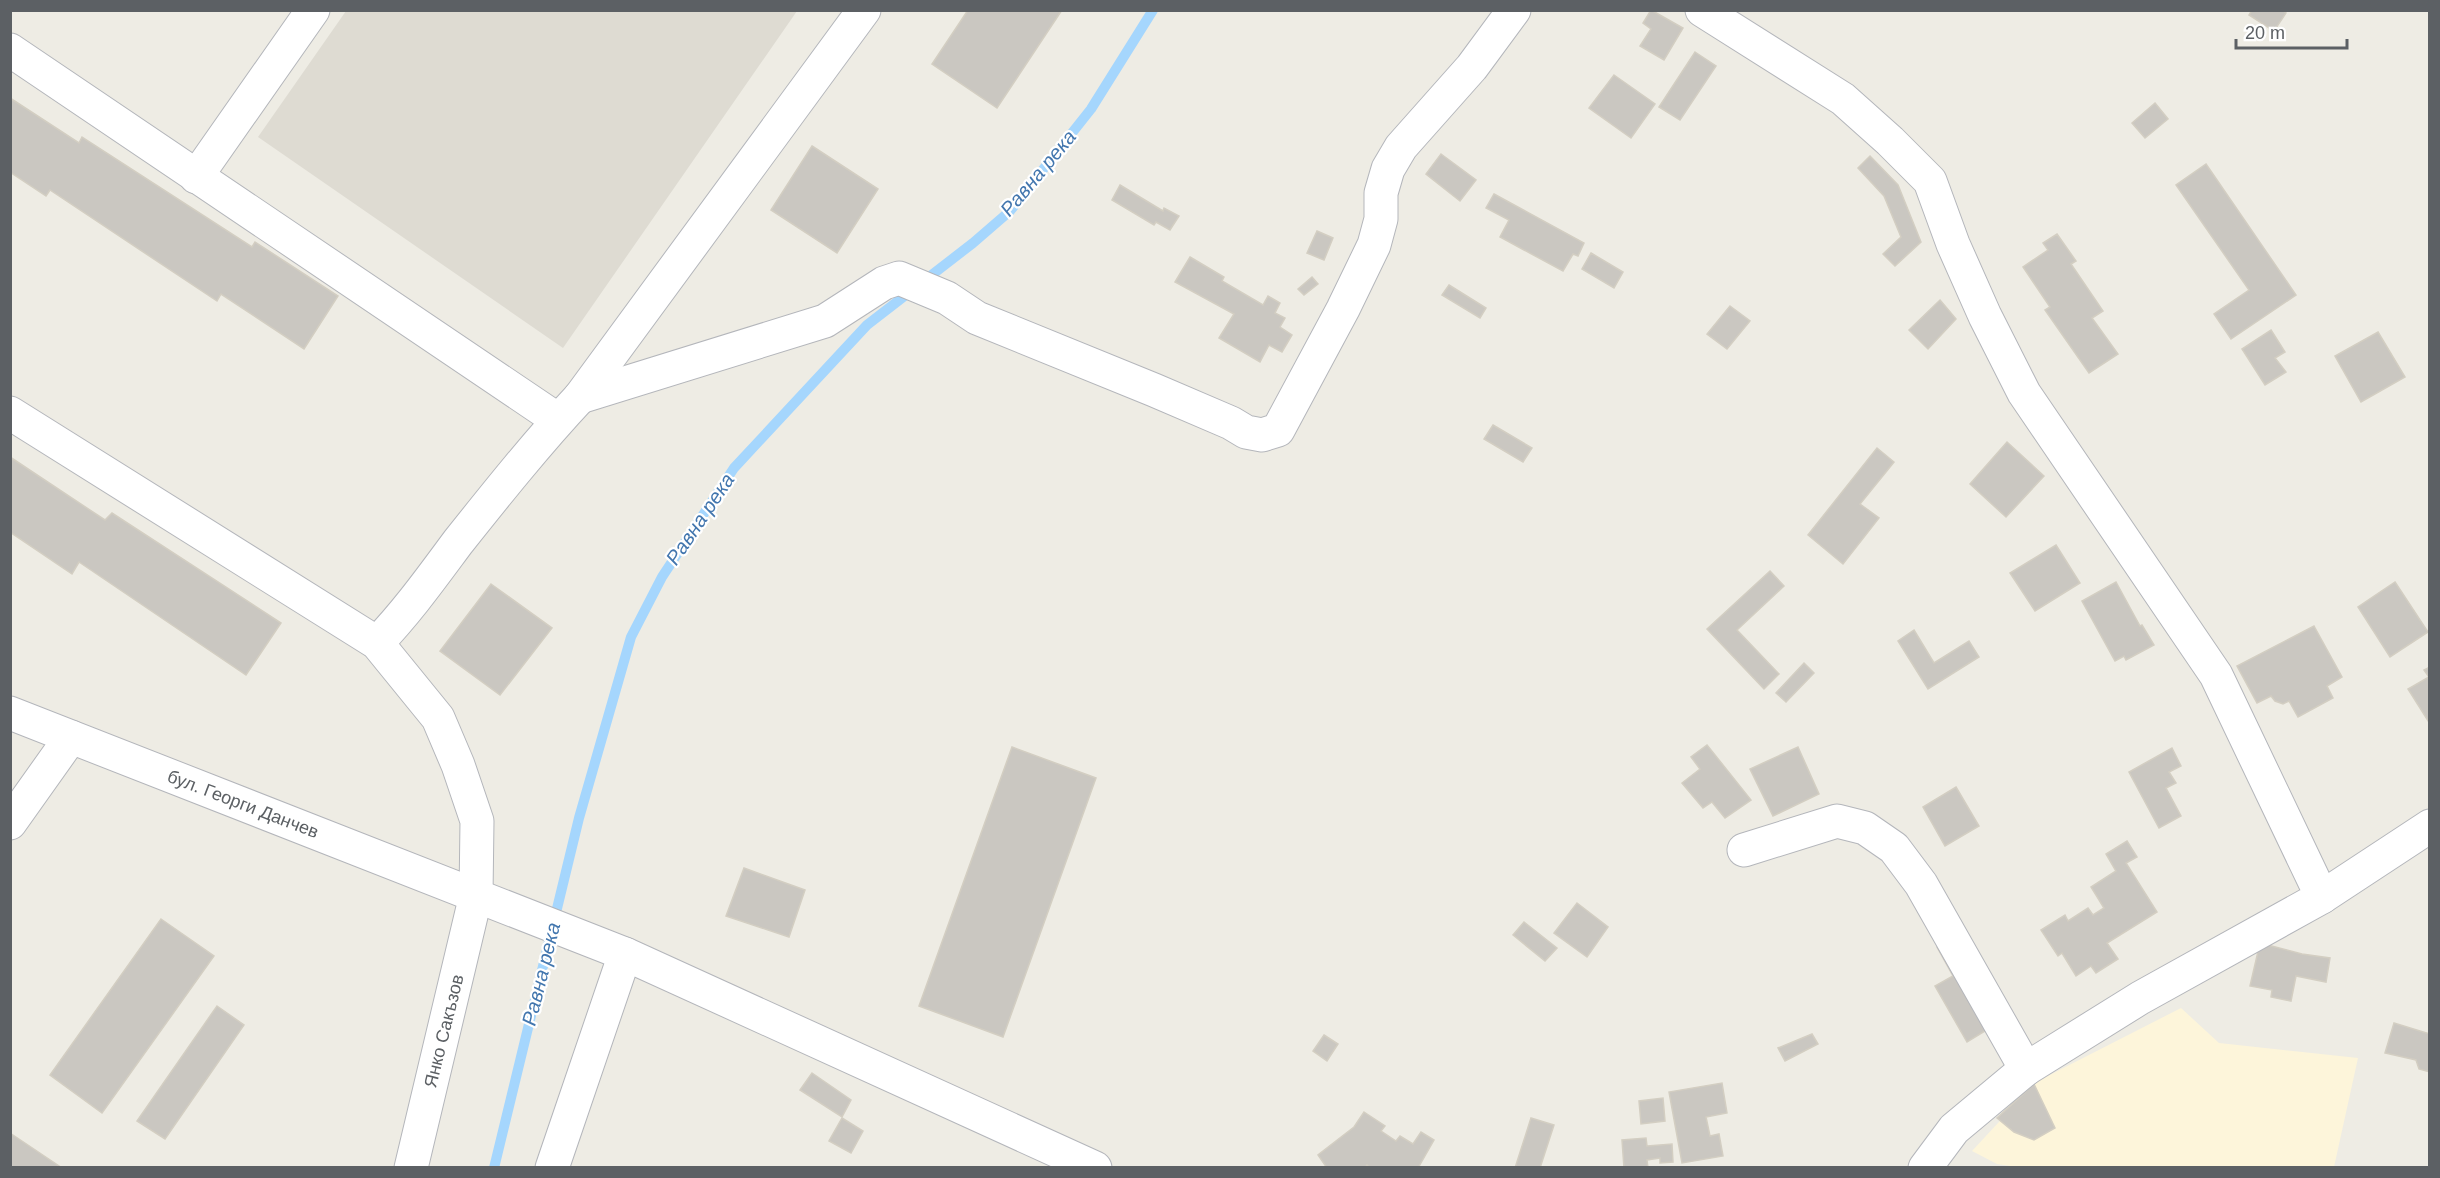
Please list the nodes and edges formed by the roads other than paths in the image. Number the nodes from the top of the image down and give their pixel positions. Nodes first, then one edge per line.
1 (313, 10) edge
2 (864, 10) edge
3 (1514, 10) edge
4 (1702, 10) edge
5 (10, 50) edge
6 (196, 177) junction
7 (569, 408) junction
8 (10, 413) edge
9 (377, 643) junction
10 (10, 713) edge
11 (71, 737) junction
12 (10, 823) edge
13 (2430, 826) edge
14 (1744, 850) dead end
15 (476, 895) junction
16 (2322, 897) junction
17 (625, 954) junction
18 (2026, 1069) junction
19 (411, 1167) edge
20 (552, 1167) edge
21 (1095, 1167) edge
22 (1924, 1167) edge

1 - 6 street
2 - 7 street
3 - 7 street
4 - 16 street
5 - 6 street
6 - 7 street
7 - 9 street
8 - 9 street, Янко Сакъзов
9 - 15 street, Янко Сакъзов
10 - 11 street, бул. Георги Данчев
11 - 12 street
11 - 15 street, бул. Георги Данчев
13 - 16 street
14 - 18 street
15 - 17 street, бул. Георги Данчев
15 - 19 street, Янко Сакъзов
16 - 18 street
17 - 20 street
17 - 21 street, бул. Георги Данчев
18 - 22 street

